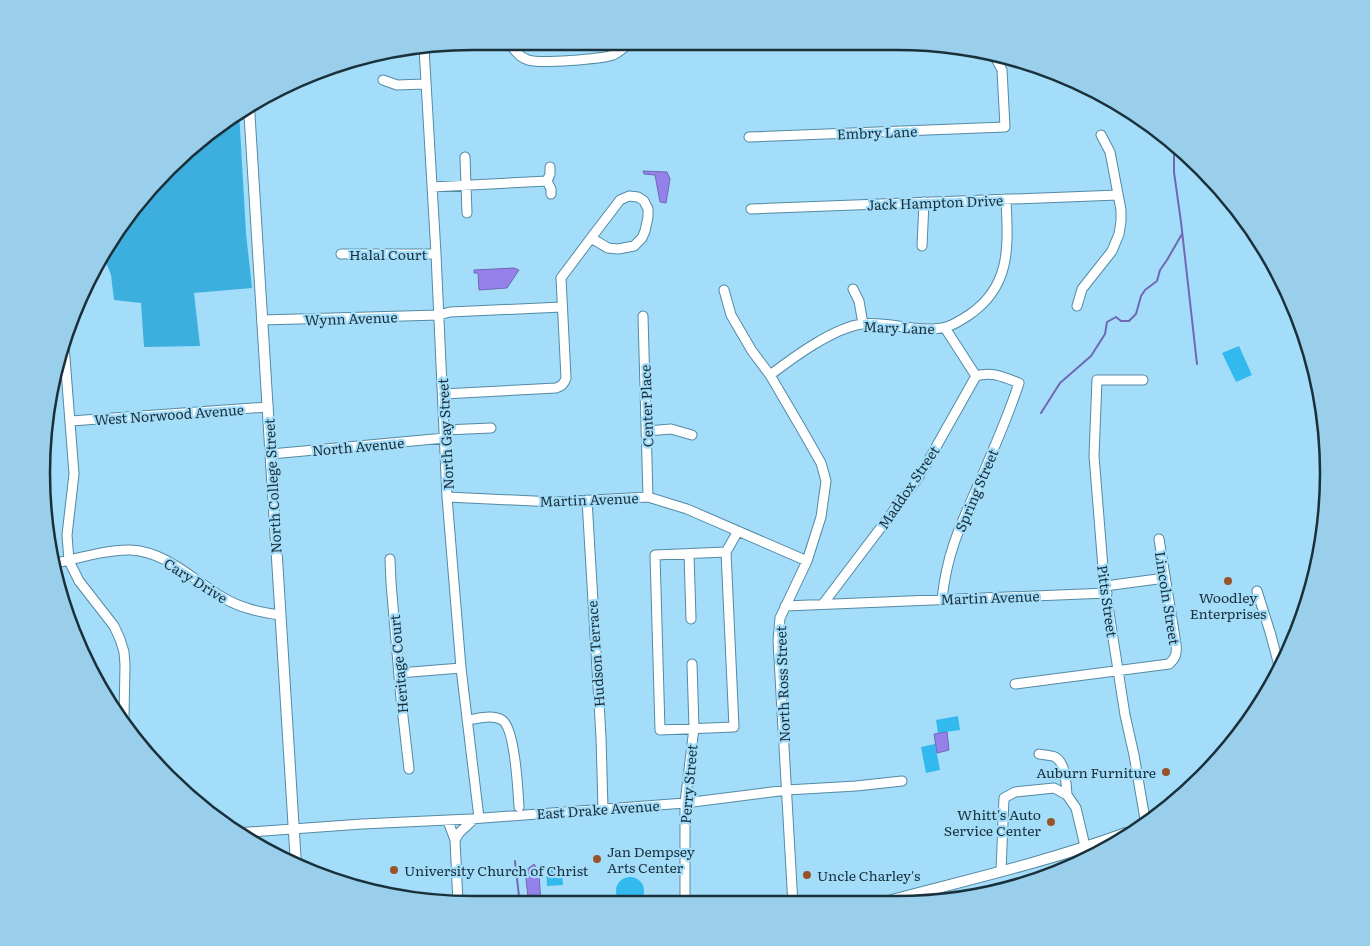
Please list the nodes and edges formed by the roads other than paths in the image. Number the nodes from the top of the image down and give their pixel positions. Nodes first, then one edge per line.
1 (515, 50) edge
2 (619, 50) edge
3 (424, 53) edge
4 (998, 62) edge
5 (383, 80) dead end
6 (425, 84) junction
7 (249, 114) edge
8 (1101, 135) dead end
9 (749, 137) dead end
10 (465, 157) dead end
11 (550, 167) dead end
12 (547, 181) junction
13 (466, 185) junction
14 (432, 187) junction
15 (551, 194) dead end
16 (1118, 195) junction
17 (1006, 199) junction
18 (924, 202) junction
19 (751, 209) dead end
20 (467, 213) dead end
21 (591, 238) junction
22 (922, 246) dead end
23 (341, 254) dead end
24 (436, 254) junction
25 (853, 289) dead end
26 (724, 290) dead end
27 (1077, 306) dead end
28 (562, 307) junction
29 (439, 315) junction
30 (643, 316) dead end
31 (262, 320) junction
32 (863, 324) junction
33 (945, 328) junction
34 (65, 360) edge
35 (770, 376) junction
36 (976, 376) junction
37 (1143, 380) dead end
38 (443, 394) junction
39 (268, 407) junction
40 (71, 421) junction
41 (491, 428) dead end
42 (647, 431) junction
43 (445, 434) junction
44 (692, 435) dead end
45 (271, 454) junction
46 (448, 497) junction
47 (648, 497) junction
48 (587, 500) junction
49 (738, 530) junction
50 (1159, 539) dead end
51 (726, 552) junction
52 (689, 554) junction
53 (390, 559) dead end
54 (70, 561) junction
55 (807, 561) junction
56 (60, 563) edge
57 (1165, 578) junction
58 (1106, 589) junction
59 (1257, 591) dead end
60 (942, 600) junction
61 (823, 604) junction
62 (784, 606) junction
63 (280, 615) junction
64 (691, 619) dead end
65 (1277, 658) edge
66 (692, 664) dead end
67 (461, 668) junction
68 (1118, 670) junction
69 (399, 673) junction
70 (1015, 684) dead end
71 (124, 712) edge
72 (467, 720) junction
73 (694, 728) junction
74 (1039, 754) dead end
75 (409, 769) dead end
76 (902, 781) dead end
77 (787, 790) junction
78 (1067, 795) junction
79 (685, 803) junction
80 (519, 807) dead end
81 (603, 809) junction
82 (1145, 816) edge
83 (476, 819) junction
84 (448, 821) junction
85 (293, 829) junction
86 (249, 832) edge
87 (1109, 838) edge
88 (455, 840) junction
89 (1085, 846) junction
90 (295, 856) edge
91 (1001, 871) junction
92 (458, 895) edge
93 (685, 896) edge
94 (793, 896) edge
95 (908, 896) edge

1 - 2 street
3 - 6 street, North Gay Street
4 - 9 street, Embry Lane
5 - 6 street
6 - 14 street, North Gay Street
7 - 31 main road, North College Street
8 - 16 street
10 - 13 street
11 - 12 street
12 - 13 street
12 - 15 street
13 - 14 street
13 - 20 street
14 - 24 street, North Gay Street
16 - 17 street, Jack Hampton Drive
16 - 27 street
17 - 18 street, Jack Hampton Drive
17 - 33 street, Mary Lane
18 - 19 street, Jack Hampton Drive
18 - 22 street
21 - 21 street
21 - 28 street
23 - 24 street, Halal Court
24 - 29 street, North Gay Street
25 - 32 street
26 - 35 street, North Ross Street
28 - 29 street, Wynn Avenue
28 - 38 street
29 - 31 street, Wynn Avenue
29 - 38 street, North Gay Street
30 - 42 street, Center Place
31 - 39 main road, North College Street
32 - 33 street, Mary Lane
32 - 35 street, Mary Lane
33 - 36 street
34 - 40 street
35 - 55 street, North Ross Street
36 - 60 street, Spring Street
36 - 61 street, Maddox Street
37 - 58 street, Pitts Street
38 - 43 street, North Gay Street
39 - 40 street, West Norwood Avenue
39 - 45 main road, North College Street
40 - 54 street
41 - 43 street, North Avenue
42 - 44 street
42 - 47 street, Center Place
43 - 45 street, North Avenue
43 - 46 street, North Gay Street
45 - 63 main road, North College Street
46 - 48 street, Martin Avenue
46 - 67 street, North Gay Street
47 - 48 street, Martin Avenue
47 - 49 street, Martin Avenue
48 - 81 street, Hudson Terrace
49 - 51 street
49 - 55 street, Martin Avenue
50 - 57 street, Lincoln Street
51 - 52 street
51 - 73 street
52 - 64 street
52 - 73 street
53 - 69 street, Heritage Court
54 - 56 street, Cary Drive
54 - 63 street, Cary Drive
54 - 71 street
55 - 62 street, North Ross Street
57 - 58 street, Martin Avenue
57 - 68 street, Lincoln Street
58 - 60 street, Martin Avenue
58 - 68 street, Pitts Street
59 - 65 street
60 - 61 street, Martin Avenue
61 - 62 street, Martin Avenue
62 - 77 street, North Ross Street
63 - 85 main road, North College Street
66 - 73 street, Perry Street
67 - 69 street
67 - 72 street, North Gay Street
68 - 70 street
68 - 82 street, Pitts Street
69 - 75 street, Heritage Court
72 - 80 street
72 - 83 street, North Gay Street
73 - 79 street, Perry Street
74 - 78 street
76 - 77 street, East Drake Avenue
77 - 79 street, East Drake Avenue
77 - 94 street, North Ross Street
78 - 89 street
78 - 91 street
79 - 81 street, East Drake Avenue
79 - 93 street, Perry Street
81 - 83 street, East Drake Avenue
83 - 84 street, East Drake Avenue
83 - 88 street
84 - 85 street, East Drake Avenue
84 - 88 street
85 - 86 street, East Drake Avenue
85 - 90 main road, North College Street
87 - 89 main road
88 - 92 street
89 - 91 main road
91 - 95 main road

